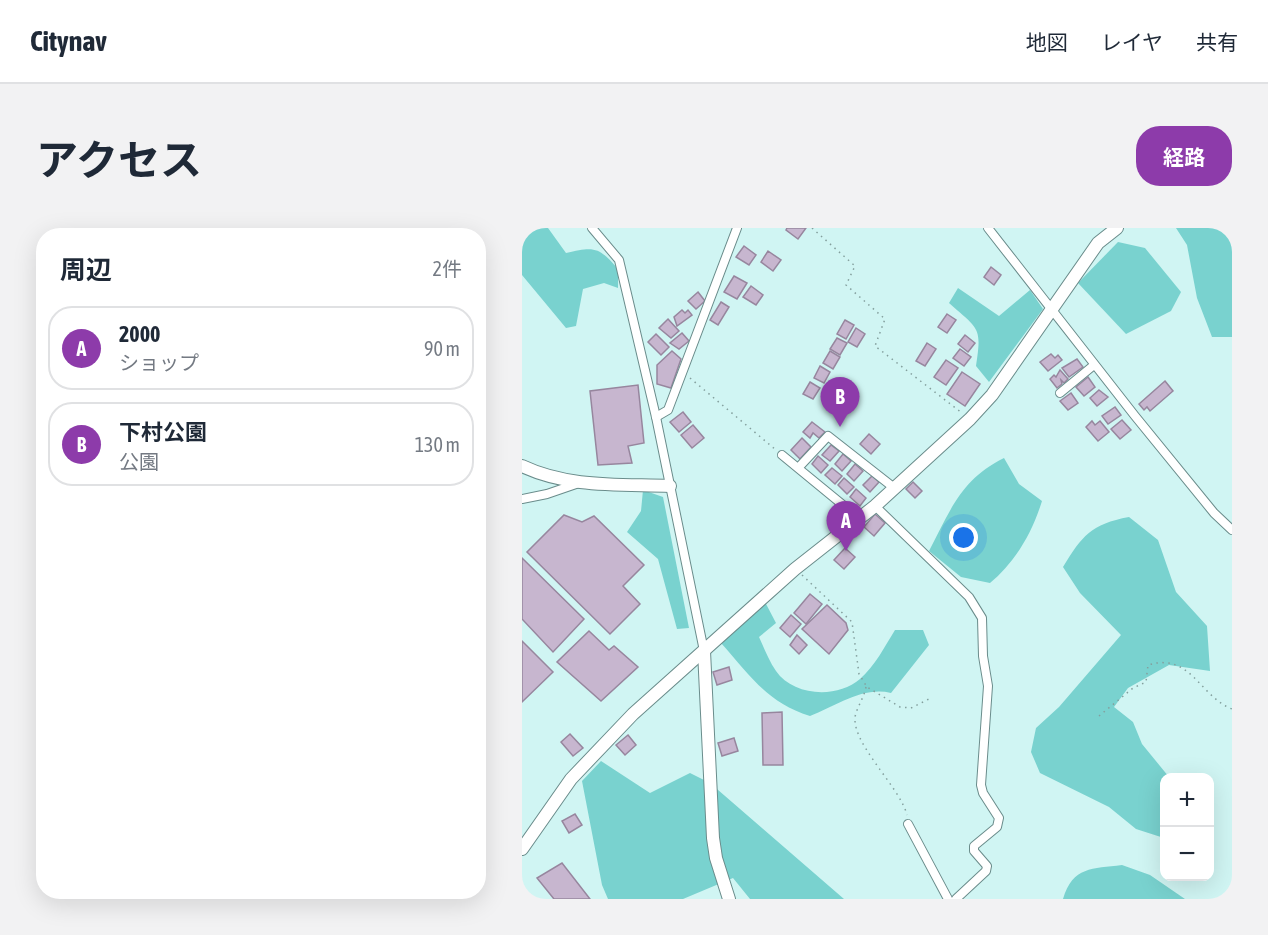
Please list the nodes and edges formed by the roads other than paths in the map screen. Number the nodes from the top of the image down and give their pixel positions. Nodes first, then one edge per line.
1 (592, 228) edge
2 (738, 228) edge
3 (988, 228) edge
4 (1117, 228) edge
5 (1051, 311) junction
6 (1094, 365) junction
7 (1060, 393) dead end
8 (656, 417) junction
9 (782, 455) road end
10 (522, 466) edge
11 (799, 467) junction
12 (579, 482) junction
13 (670, 486) junction
14 (893, 488) junction
15 (522, 498) edge
16 (875, 506) junction
17 (860, 519) junction
18 (1232, 530) edge
19 (704, 651) junction
20 (908, 824) road end
21 (522, 849) edge
22 (729, 899) edge
23 (948, 899) edge
24 (956, 899) edge

1 - 8 street
2 - 8 street
3 - 5 street
4 - 5 street
5 - 6 street
5 - 14 street
6 - 7 street
6 - 18 street
8 - 13 street
9 - 11 street
10 - 12 street
11 - 14 street
11 - 17 street
12 - 13 street
12 - 15 street
13 - 19 street
14 - 16 street
16 - 17 street
16 - 24 street
17 - 19 street
19 - 21 street
19 - 22 street
20 - 23 street

